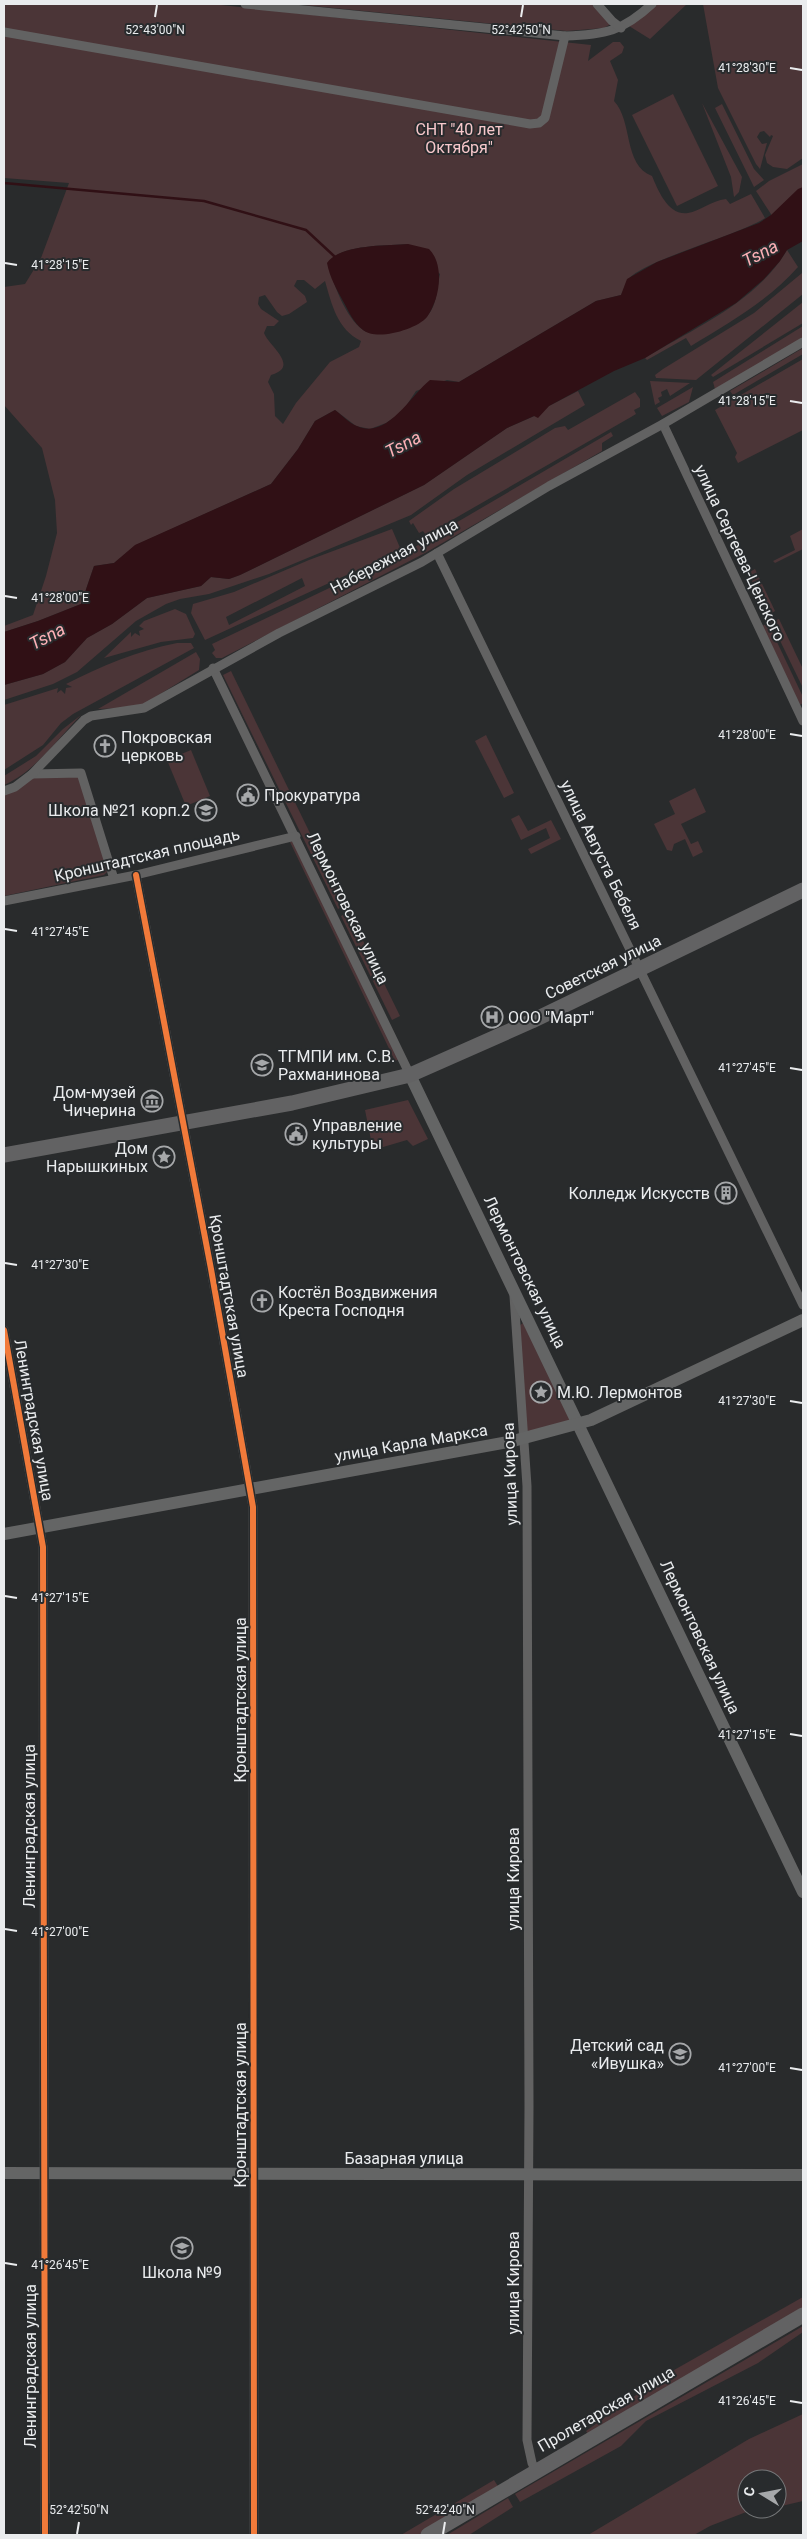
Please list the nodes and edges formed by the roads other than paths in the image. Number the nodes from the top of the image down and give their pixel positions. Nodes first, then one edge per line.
1 (245, 4) edge
2 (597, 4) edge
3 (652, 4) edge
4 (621, 28) junction
5 (4, 32) edge
6 (565, 36) junction
7 (803, 342) edge
8 (663, 424) junction
9 (437, 553) junction
10 (213, 668) junction
11 (803, 721) edge
12 (32, 774) junction
13 (4, 791) edge
14 (296, 836) junction
15 (136, 875) junction
16 (114, 879) junction
17 (803, 890) edge
18 (4, 901) edge
19 (639, 969) junction
20 (410, 1075) junction
21 (182, 1123) junction
22 (4, 1155) edge
23 (513, 1285) junction
24 (803, 1305) edge
25 (803, 1320) edge
26 (4, 1330) edge
27 (580, 1424) junction
28 (524, 1438) junction
29 (250, 1488) junction
30 (40, 1527) junction
31 (4, 1534) edge
32 (803, 1892) edge
33 (4, 2173) edge
34 (44, 2174) junction
35 (254, 2174) junction
36 (529, 2174) junction
37 (803, 2175) edge
38 (803, 2315) edge
39 (536, 2471) junction
40 (45, 2535) edge
41 (254, 2535) edge
42 (428, 2535) edge

1 - 6 street
2 - 4 street
3 - 4 street
4 - 6 street
5 - 6 street
7 - 8 street, Набережная улица
8 - 9 street, Набережная улица
8 - 11 street, улица Сергеева-Ценского
9 - 10 street, Набережная улица
9 - 19 street, улица Августа Бебеля
10 - 12 street, Набережная улица
10 - 14 street, Лермонтовская улица
12 - 13 street, Набережная улица
12 - 16 street
14 - 15 street, Кронштадтская площадь
14 - 20 street, Лермонтовская улица
15 - 16 street, Кронштадтская площадь
15 - 21 street, Кронштадтская улица
16 - 18 street, Кронштадтская площадь
17 - 19 main road, Советская улица
19 - 20 main road, Советская улица
19 - 24 street, улица Августа Бебеля
20 - 21 main road, Советская улица
20 - 23 main road, Лермонтовская улица
21 - 22 main road, Советская улица
21 - 29 street, Кронштадтская улица
23 - 27 main road, Лермонтовская улица
23 - 28 street, улица Кирова
25 - 27 main road, улица Карла Маркса
26 - 30 street, Ленинградская улица
27 - 28 main road, улица Карла Маркса
27 - 32 main road, Лермонтовская улица
28 - 29 main road, улица Карла Маркса
28 - 36 street, улица Кирова
29 - 30 main road, улица Карла Маркса
29 - 35 street, Кронштадтская улица
30 - 31 main road, улица Карла Маркса
30 - 34 street, Ленинградская улица
33 - 34 main road, Базарная улица
34 - 35 main road, Базарная улица
34 - 40 street, Ленинградская улица
35 - 36 main road, Базарная улица
35 - 41 street, Кронштадтская улица
36 - 37 main road, Базарная улица
36 - 39 street, улица Кирова
38 - 39 main road, Пролетарская улица
39 - 42 main road, Пролетарская улица

